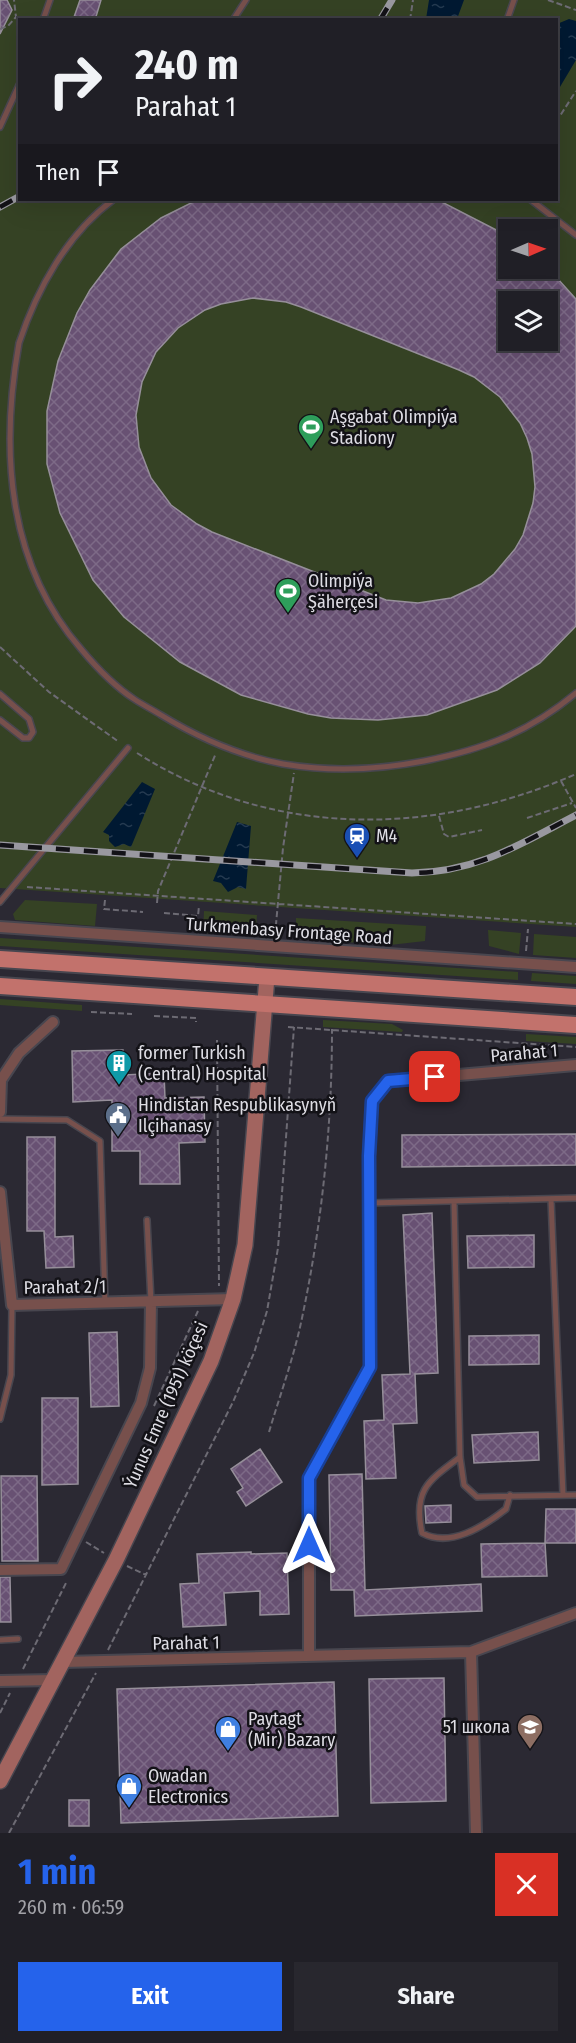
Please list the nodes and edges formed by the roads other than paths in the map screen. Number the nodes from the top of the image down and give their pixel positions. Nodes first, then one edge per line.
1 (50, 0) edge
2 (246, 0) edge
3 (514, 0) edge
4 (44, 18) edge
5 (234, 18) edge
6 (508, 18) edge
7 (18, 87) edge
8 (0, 127) edge
9 (112, 201) edge
10 (532, 201) edge
11 (576, 235) edge
12 (2, 437) dead end
13 (7, 501) dead end
14 (576, 693) edge
15 (0, 694) edge
16 (0, 720) edge
17 (128, 748) road end
18 (0, 902) edge
19 (0, 927) edge
20 (0, 959) edge
21 (576, 967) edge
22 (267, 977) junction
23 (0, 986) edge
24 (576, 997) edge
25 (264, 1004) junction
26 (53, 1022) dead end
27 (576, 1025) edge
28 (576, 1065) edge
29 (0, 1112) edge
30 (0, 1119) edge
31 (0, 1192) edge
32 (551, 1198) junction
33 (576, 1198) edge
34 (454, 1201) junction
35 (369, 1203) junction
36 (147, 1220) dead end
37 (226, 1299) junction
38 (150, 1302) junction
39 (105, 1303) junction
40 (12, 1305) junction
41 (0, 1419) edge
42 (460, 1457) junction
43 (510, 1495) junction
44 (562, 1495) junction
45 (576, 1495) edge
46 (0, 1570) edge
47 (576, 1613) edge
48 (18, 1639) dead end
49 (0, 1640) edge
50 (471, 1652) junction
51 (309, 1656) junction
52 (63, 1662) junction
53 (53, 1680) junction
54 (0, 1681) edge
55 (0, 1781) edge
56 (476, 1833) edge

1 - 4 lane
2 - 5 lane
3 - 6 lane
7 - 8 lane
9 - 12 lane
10 - 11 lane
13 - 14 lane
15 - 16 lane
17 - 18 lane
19 - 21 street, Turkmenbasy Frontage Road
20 - 22 main road
22 - 24 main road
22 - 25 street, Ýunus Emre (1951) köçesi
23 - 25 main road
25 - 27 main road
25 - 37 street, Ýunus Emre (1951) köçesi
26 - 29 street
28 - 35 street, Parahat 1
30 - 39 lane
31 - 40 street, Parahat 2/1
32 - 33 lane
32 - 34 lane
32 - 44 lane
34 - 35 lane
34 - 42 lane
35 - 51 street, Parahat 1
36 - 38 lane
37 - 38 street, Parahat 2/1
37 - 52 street, Ýunus Emre (1951) köçesi
38 - 39 street, Parahat 2/1
38 - 46 street
39 - 40 street, Parahat 2/1
40 - 41 lane
42 - 43 lane
42 - 43 lane
43 - 44 lane
44 - 45 lane
47 - 50 street, Parahat 1
48 - 49 lane
50 - 51 street, Parahat 1
50 - 56 street
51 - 52 street, Parahat 1
52 - 53 street, Ýunus Emre (1951) köçesi
53 - 54 street
53 - 55 street, Ýunus Emre (1951) köçesi

